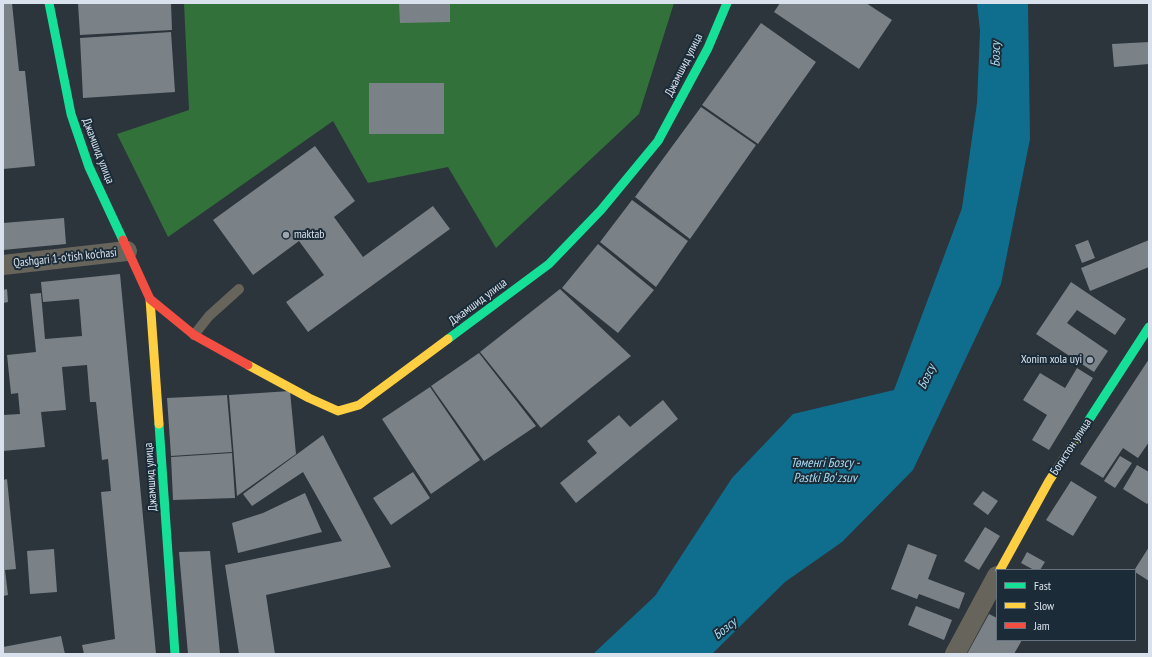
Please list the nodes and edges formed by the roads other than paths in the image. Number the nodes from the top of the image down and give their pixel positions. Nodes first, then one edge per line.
1 (49, 3) edge
2 (727, 3) edge
3 (127, 251) junction
4 (3, 265) edge
5 (239, 289) dead end
6 (150, 299) junction
7 (1149, 327) edge
8 (194, 335) junction
9 (1001, 569) edge
10 (996, 578) edge
11 (175, 654) edge
12 (955, 654) edge

1 - 3 street, Джамшид улица
2 - 8 street, Джамшид улица
3 - 4 street, Qashgari 1-o'tish ko'chasi
3 - 6 street, Джамшид улица
5 - 8 lane
6 - 8 street, Джамшид улица
6 - 11 street, Джамшид улица
7 - 9 street, Богистон улица
10 - 12 street

